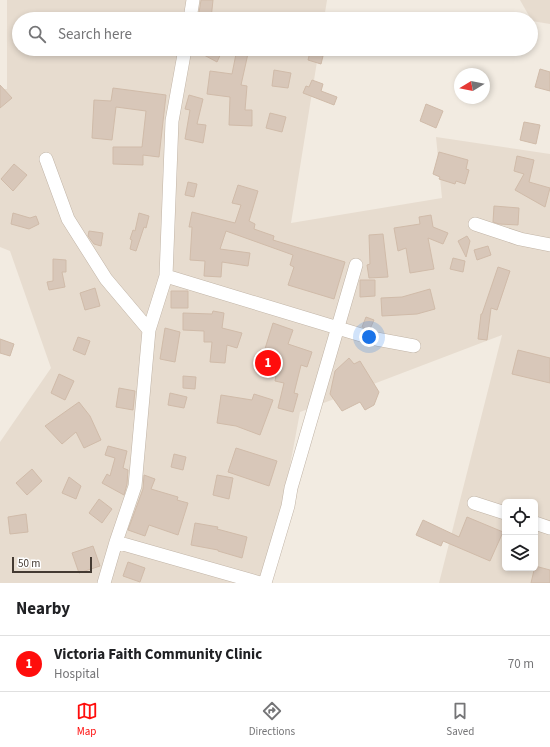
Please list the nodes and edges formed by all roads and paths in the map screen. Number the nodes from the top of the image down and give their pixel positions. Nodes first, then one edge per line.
1 (193, 0) edge
2 (191, 12) edge
3 (184, 56) edge
4 (46, 159) dead end
5 (475, 224) dead end
6 (550, 246) edge
7 (356, 265) dead end
8 (166, 276) junction
9 (337, 327) junction
10 (149, 330) junction
11 (414, 346) dead end
12 (474, 503) dead end
13 (502, 512) edge
14 (538, 524) edge
15 (550, 528) edge
16 (116, 542) junction
17 (104, 583) edge
18 (260, 583) edge
19 (265, 583) edge

1 - 2 street
3 - 8 street
4 - 10 street
5 - 6 street
7 - 9 street
8 - 9 street
8 - 10 street
9 - 11 street
9 - 19 street
10 - 16 street
12 - 13 street
14 - 15 street
16 - 17 street
16 - 18 street

